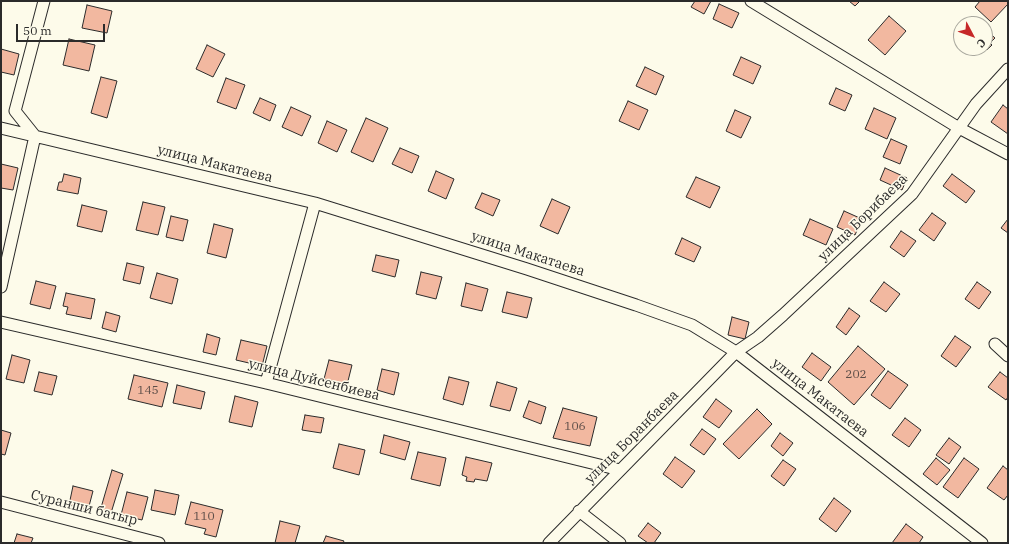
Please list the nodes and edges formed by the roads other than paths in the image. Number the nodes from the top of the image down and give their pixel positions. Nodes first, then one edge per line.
1 (44, 1) edge
2 (751, 1) edge
3 (1008, 69) edge
4 (1, 128) edge
5 (959, 128) junction
6 (35, 136) junction
7 (1008, 154) edge
8 (315, 203) junction
9 (1, 287) edge
10 (1, 322) edge
11 (995, 344) dead end
12 (736, 352) junction
13 (1008, 356) edge
14 (266, 384) junction
15 (620, 470) junction
16 (1, 502) edge
17 (580, 511) junction
18 (159, 543) edge
19 (550, 543) edge
20 (620, 543) edge
21 (982, 543) edge

1 - 6 street
2 - 5 street
3 - 5 street, улица Борибаева
4 - 6 street, улица Макатаева
5 - 7 street
5 - 12 street, улица Борибаева
6 - 8 street, улица Макатаева
6 - 9 street
8 - 12 street, улица Макатаева
8 - 14 street
10 - 14 street, улица Дуйсенбиева
11 - 13 street
12 - 15 street, улица Боранбаева
12 - 21 street, улица Макатаева
14 - 15 street, улица Дуйсенбиева
15 - 17 street, улица Боранбаева
16 - 18 street, Суранши батыр
17 - 19 street, улица Боранбаева
17 - 20 street

